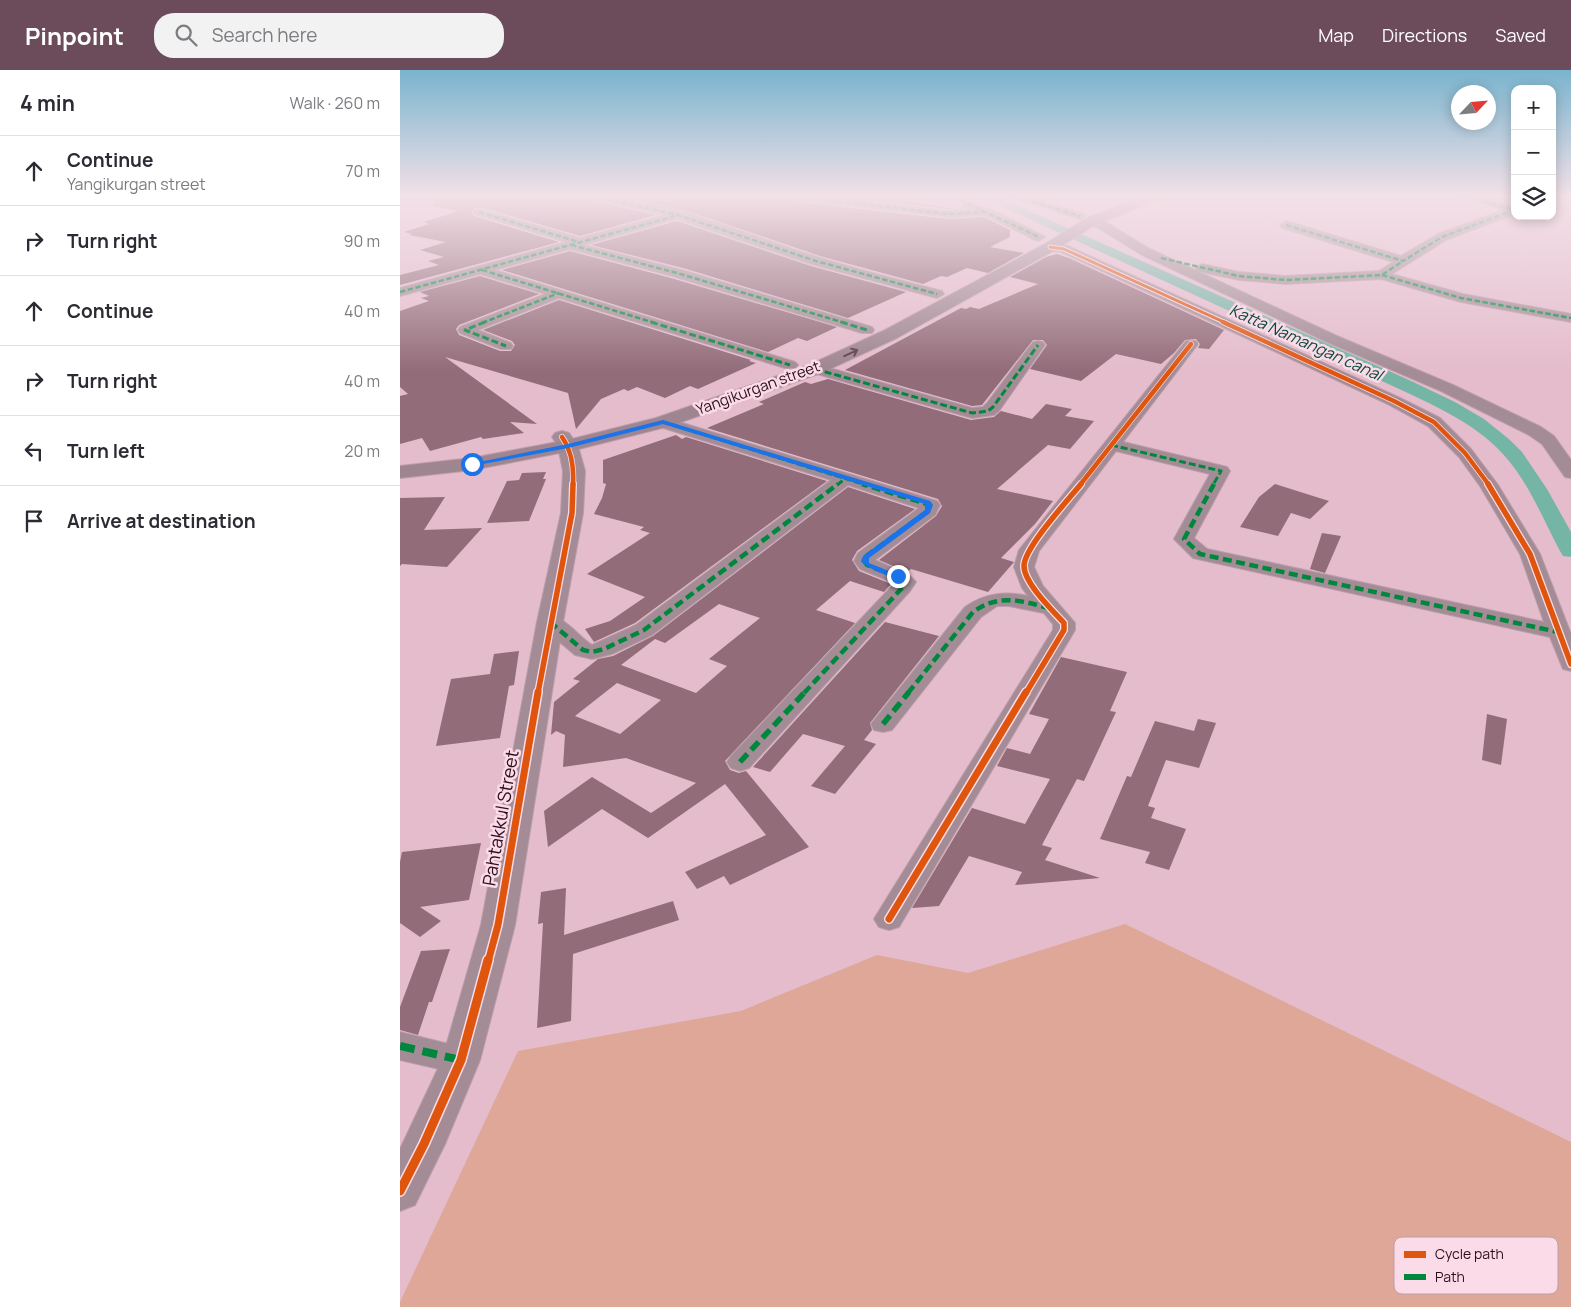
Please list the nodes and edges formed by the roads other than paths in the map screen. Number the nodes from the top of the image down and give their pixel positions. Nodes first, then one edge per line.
1 (537, 255) edge
2 (613, 255) edge
3 (797, 255) edge
4 (1017, 255) edge
5 (1023, 255) edge
6 (1077, 255) edge
7 (1154, 255) edge
8 (1383, 255) edge
9 (1414, 255) edge
10 (1161, 258) junction
11 (1403, 261) junction
12 (482, 270) junction
13 (1382, 275) junction
14 (400, 292) edge
15 (559, 293) junction
16 (937, 294) junction
17 (1571, 318) edge
18 (867, 330) junction
19 (1191, 344) dead end
20 (1038, 345) dead end
21 (506, 346) dead end
22 (790, 365) junction
23 (816, 369) junction
24 (663, 422) junction
25 (565, 442) junction
26 (1111, 445) junction
27 (400, 462) edge
28 (400, 472) edge
29 (1571, 473) edge
30 (846, 478) junction
31 (1048, 608) junction
32 (550, 622) junction
33 (1558, 632) junction
34 (1571, 664) edge
35 (883, 724) dead end
36 (740, 762) dead end
37 (889, 919) dead end
38 (400, 1046) edge
39 (461, 1060) junction
40 (400, 1191) edge

1 - 12 street
2 - 18 street
3 - 16 street
4 - 16 main road, Yangikurgan street
23 -> 5 main road, Yangikurgan street
6 - 33 street
7 - 10 street
8 - 11 street
9 - 11 street
10 - 13 street
10 - 29 street
11 - 13 street
12 - 14 street
12 - 15 street
13 - 17 street
15 - 21 street
15 - 22 street
16 - 18 main road, Yangikurgan street
18 - 22 main road, Yangikurgan street
19 - 26 street
20 - 23 street
22 - 25 main road, Yangikurgan street
23 - 24 main road, Yangikurgan street
24 - 25 main road, Yangikurgan street
24 - 30 street
25 - 27 main road, Yangikurgan street
25 - 28 main road, Yangikurgan street
25 - 32 street, Pahtakkul Street
26 - 31 street
26 - 33 street
30 - 32 street
30 - 36 street
31 - 35 street
31 - 37 street
32 - 39 street, Pahtakkul Street
33 - 34 street
38 - 39 street
39 - 40 street, Pahtakkul Street

